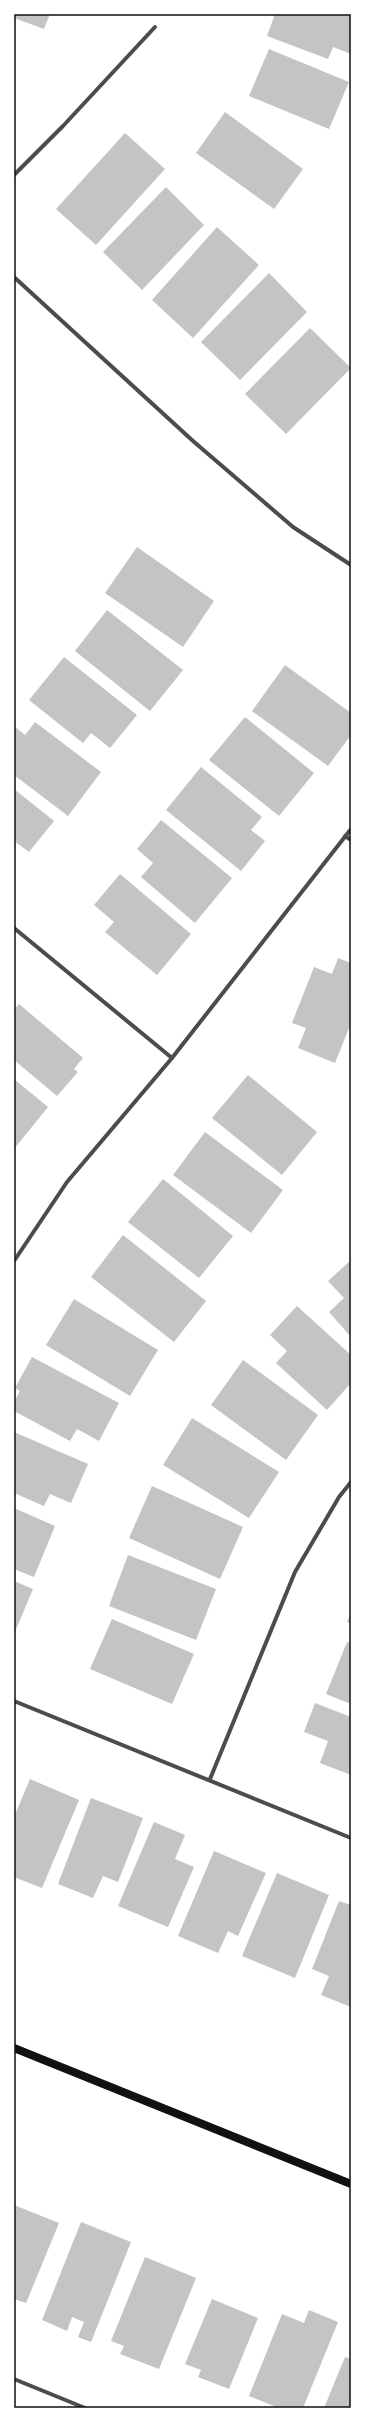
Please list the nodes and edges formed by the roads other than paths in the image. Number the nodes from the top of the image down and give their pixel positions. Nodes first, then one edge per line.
1 (155, 27) dead end
2 (14, 175) edge
3 (14, 276) edge
4 (351, 565) edge
5 (351, 829) edge
6 (345, 836) junction
7 (351, 840) edge
8 (14, 928) edge
9 (172, 1058) junction
10 (14, 1261) edge
11 (351, 1482) edge
12 (14, 1701) edge
13 (210, 1779) junction
14 (351, 1838) edge
15 (14, 2048) edge
16 (351, 2184) edge
17 (14, 2379) edge
18 (85, 2408) edge

1 - 2 street
3 - 4 street
5 - 6 street
6 - 7 street
6 - 9 street
8 - 9 street
9 - 10 street
11 - 13 street
12 - 13 street
13 - 14 street
15 - 16 main road
17 - 18 street

